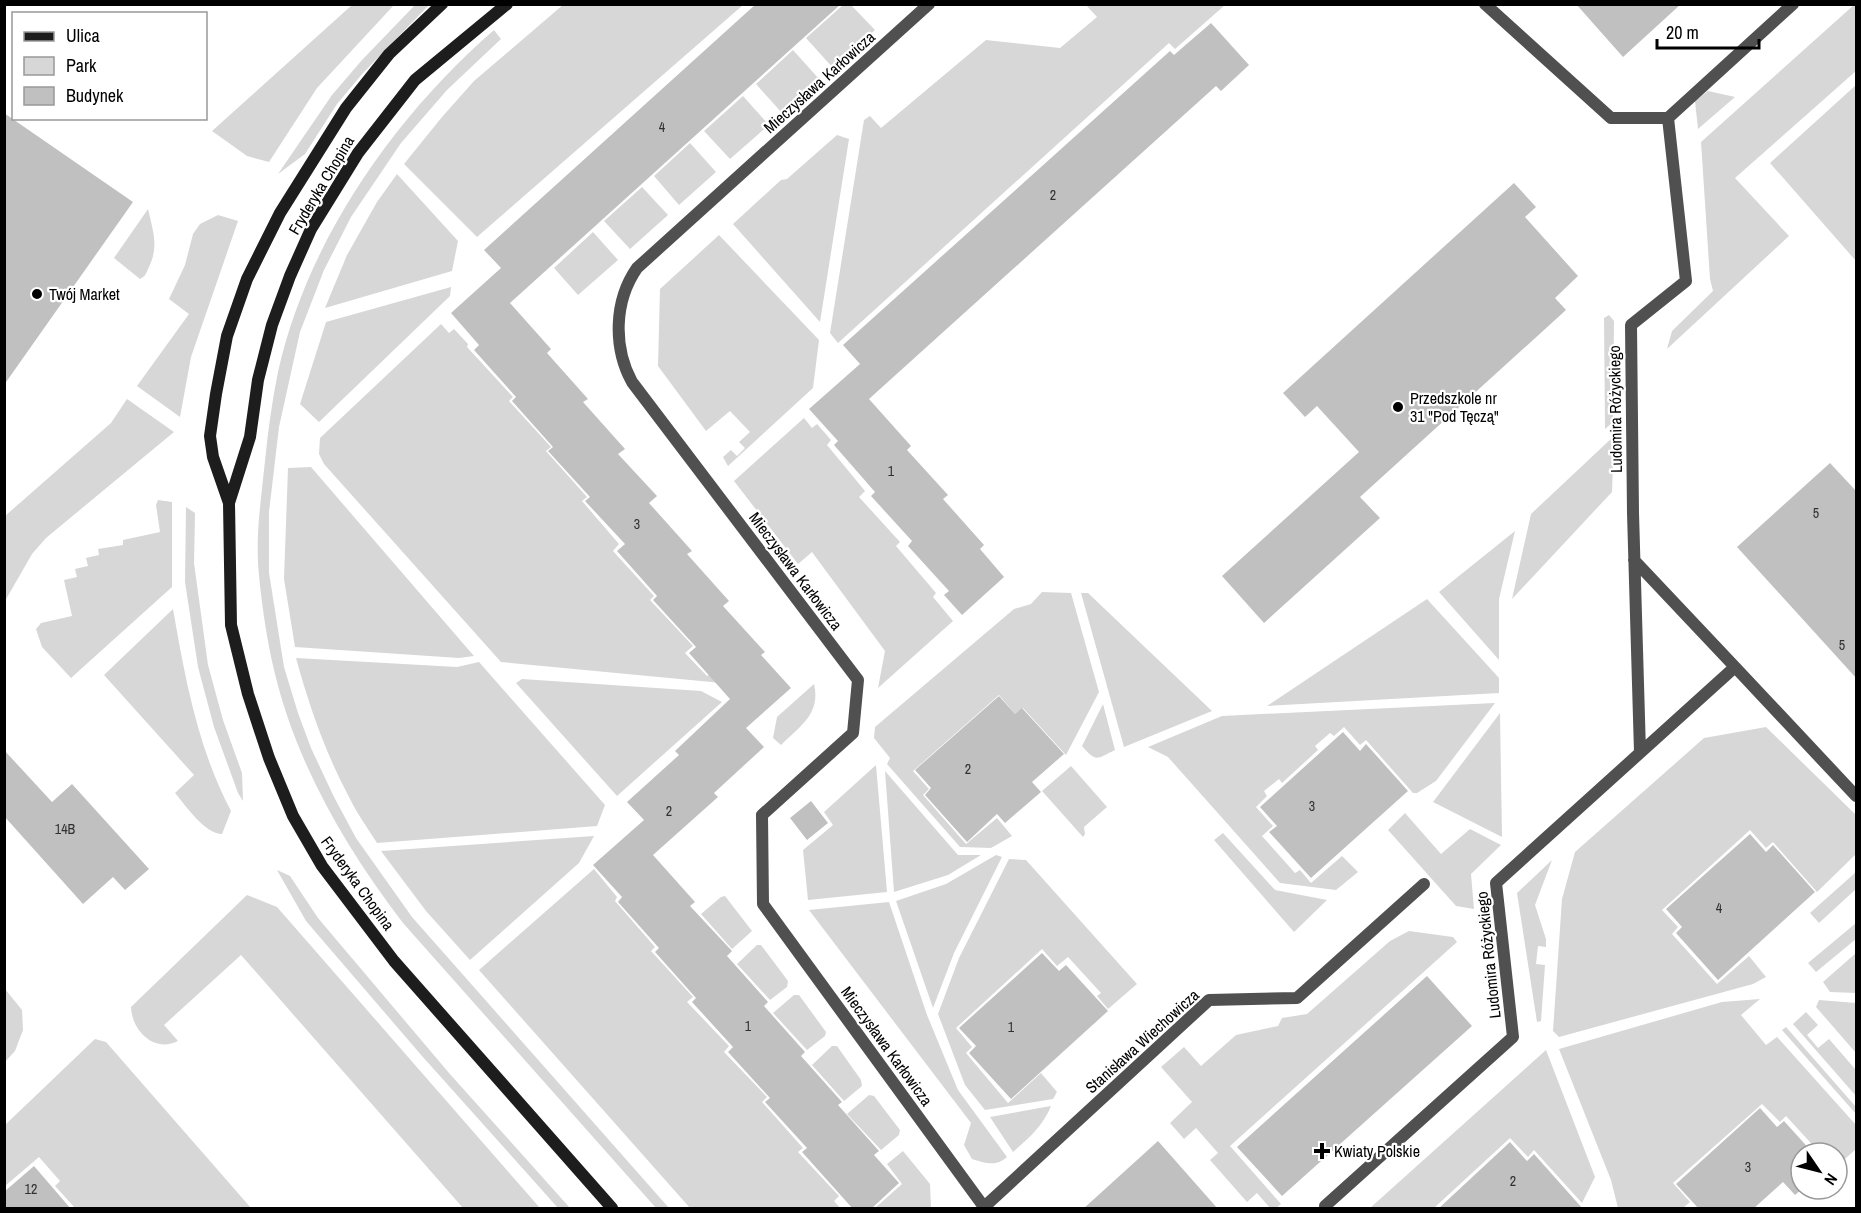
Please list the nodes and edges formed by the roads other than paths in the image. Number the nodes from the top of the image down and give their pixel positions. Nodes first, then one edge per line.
1 (442, 4) edge
2 (507, 4) edge
3 (928, 4) edge
4 (1485, 4) edge
5 (1793, 4) edge
6 (1668, 118) junction
7 (229, 503) junction
8 (1634, 560) junction
9 (1735, 667) junction
10 (1640, 752) junction
11 (1857, 796) edge
12 (1424, 884) dead end
13 (1325, 1206) dead end
14 (984, 1208) edge
15 (612, 1209) edge

1 - 7 street, Fryderyka Chopina
2 - 7 street, Fryderyka Chopina
3 - 14 street, Mieczysława Karłowicza
4 - 6 street
5 - 6 street
6 - 8 street, Ludomira Różyckiego
7 - 15 street, Fryderyka Chopina
8 - 9 street
8 - 10 street, Ludomira Różyckiego
9 - 10 street, Ludomira Różyckiego
9 - 11 street
10 - 13 street, Ludomira Różyckiego
12 - 14 street, Stanisława Wiechowicza

